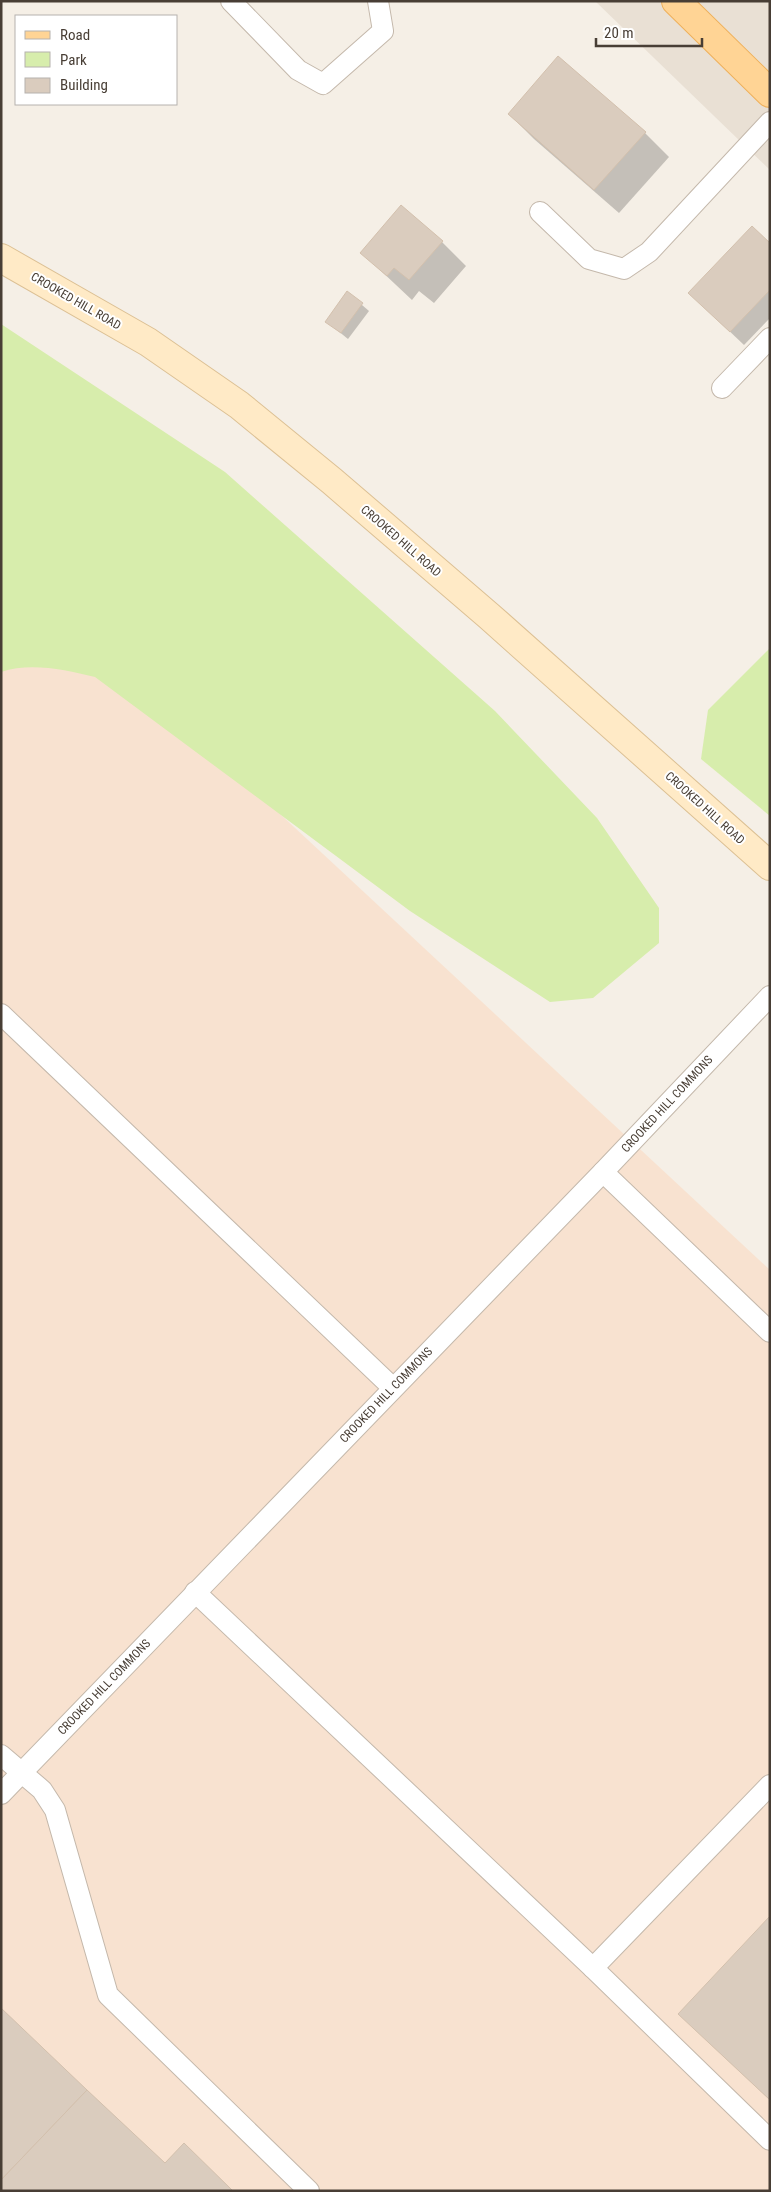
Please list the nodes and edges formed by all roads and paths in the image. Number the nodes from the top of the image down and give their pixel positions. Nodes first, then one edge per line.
1 (232, 1) edge
2 (378, 1) edge
3 (676, 1) edge
4 (770, 93) edge
5 (770, 122) edge
6 (540, 212) dead end
7 (1, 258) edge
8 (770, 338) edge
9 (722, 388) dead end
10 (770, 866) edge
11 (770, 996) edge
12 (1, 1014) edge
13 (603, 1172) junction
14 (770, 1332) edge
15 (393, 1388) junction
16 (195, 1592) junction
17 (1, 1755) edge
18 (22, 1772) junction
19 (770, 1784) edge
20 (1, 1794) edge
21 (593, 1968) junction
22 (770, 2140) edge
23 (309, 2191) edge

1 - 2 lane
3 - 4 main road
5 - 6 lane
7 - 10 main road, CROOKED HILL ROAD
8 - 9 lane
11 - 13 lane, CROOKED HILL COMMONS
12 - 15 lane
13 - 14 lane
13 - 15 lane, CROOKED HILL COMMONS
15 - 16 lane, CROOKED HILL COMMONS
16 - 18 lane, CROOKED HILL COMMONS
16 - 21 lane
17 - 18 lane
18 - 20 lane, CROOKED HILL COMMONS
18 - 23 lane
19 - 21 lane
21 - 22 lane

